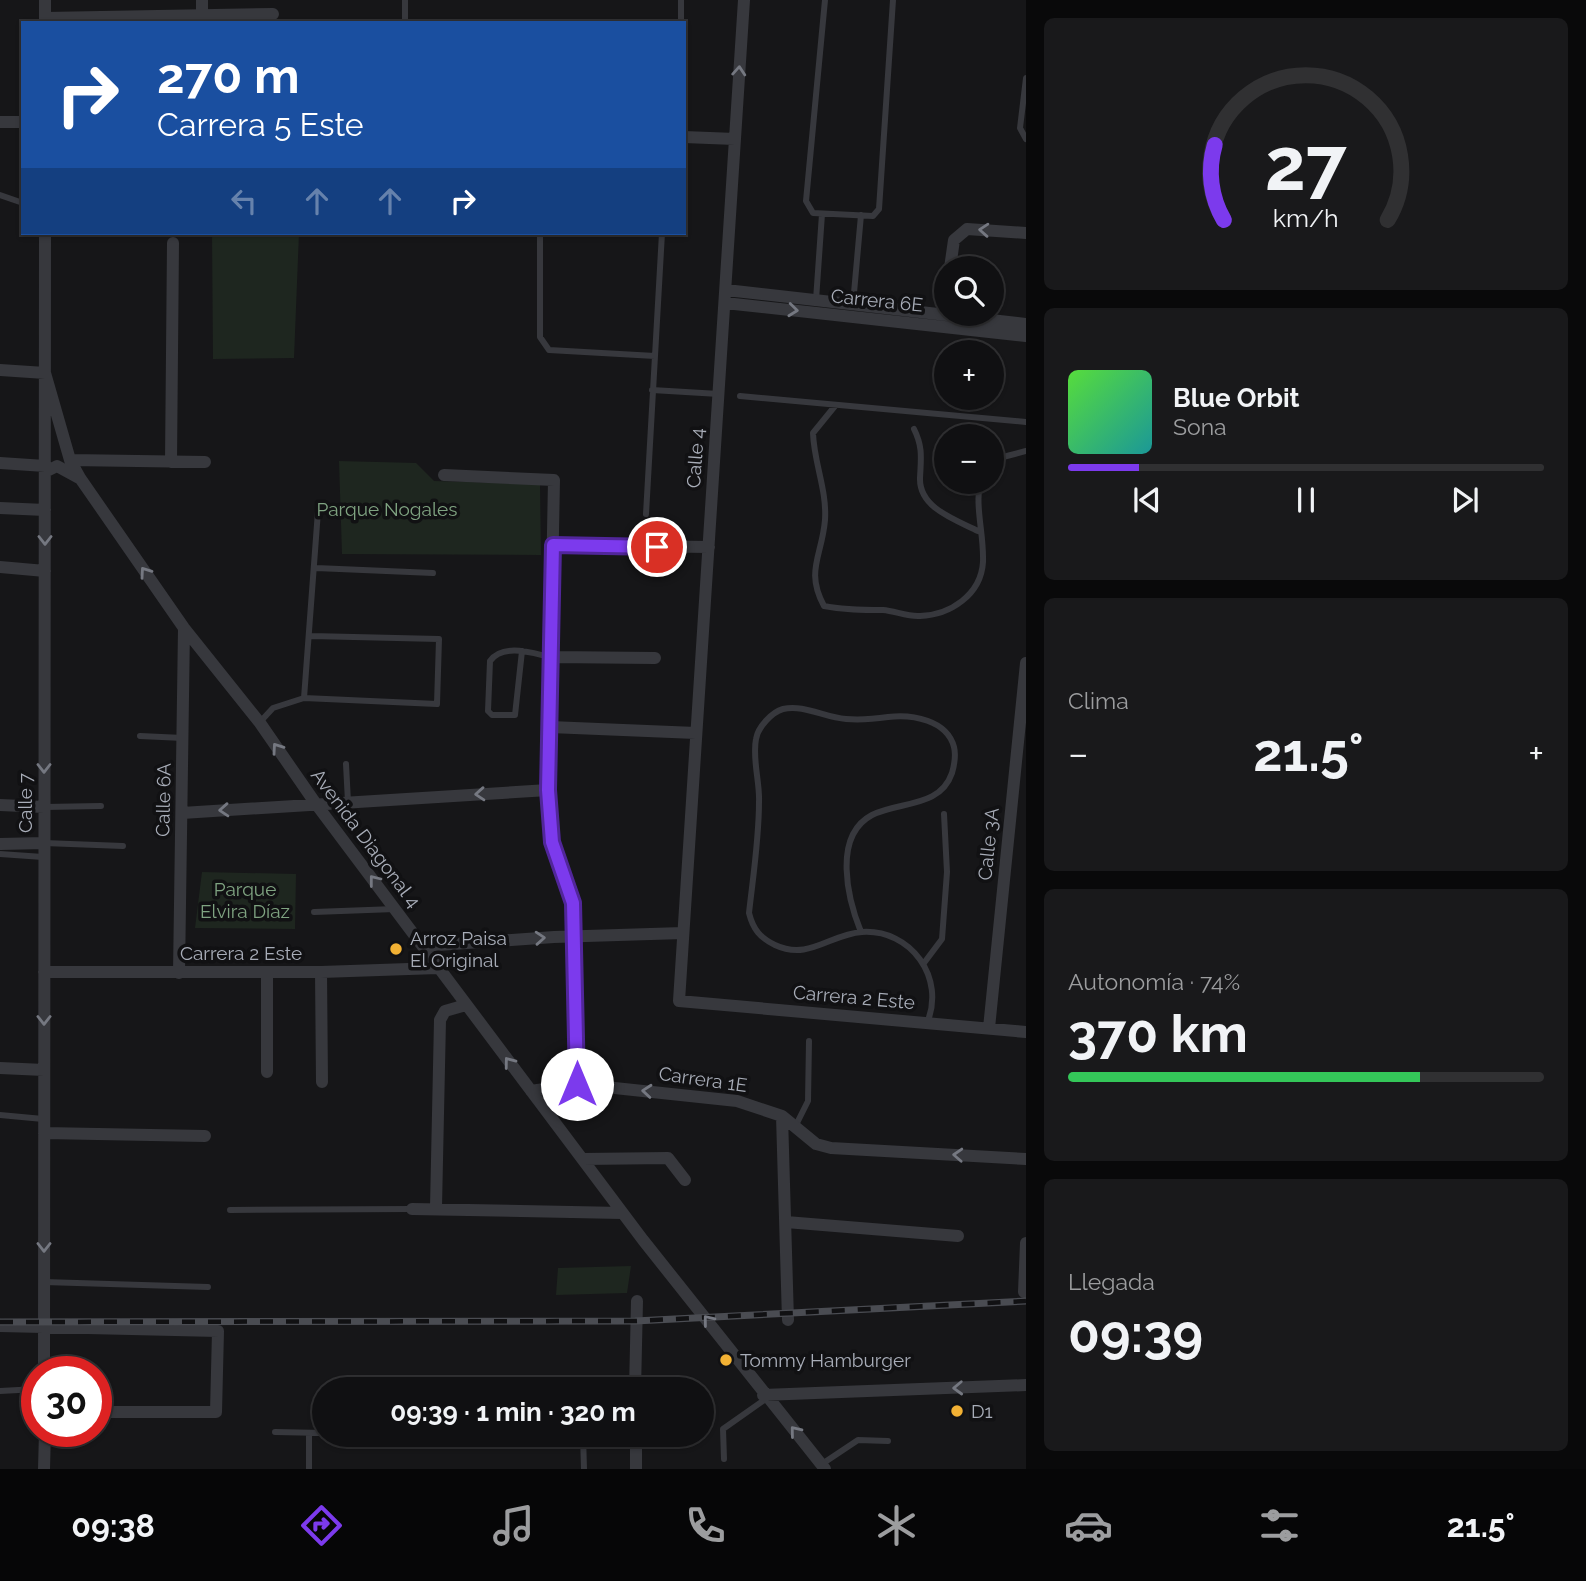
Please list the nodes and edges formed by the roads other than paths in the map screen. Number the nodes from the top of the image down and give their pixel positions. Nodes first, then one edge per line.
1 (45, 0) edge
2 (202, 0) edge
3 (264, 0) edge
4 (405, 0) edge
5 (681, 0) edge
6 (744, 0) edge
7 (825, 0) edge
8 (893, 0) edge
9 (202, 15) junction
10 (45, 20) edge
11 (405, 21) edge
12 (681, 21) edge
13 (1026, 78) edge
14 (0, 122) edge
15 (21, 122) edge
16 (686, 137) edge
17 (735, 139) junction
18 (1026, 139) edge
19 (0, 195) edge
20 (21, 202) edge
21 (822, 214) junction
22 (861, 215) junction
23 (1026, 233) edge
24 (45, 235) edge
25 (540, 235) edge
26 (662, 235) edge
27 (173, 243) dead end
28 (952, 256) edge
29 (725, 296) junction
30 (816, 300) junction
31 (853, 304) junction
32 (934, 307) edge
33 (1004, 320) edge
34 (1026, 324) edge
35 (1026, 336) edge
36 (655, 356) junction
37 (0, 370) edge
38 (45, 373) junction
39 (652, 390) junction
40 (719, 394) junction
41 (740, 396) dead end
42 (835, 406) junction
43 (1026, 422) edge
44 (914, 429) dead end
45 (1026, 451) edge
46 (1004, 457) edge
47 (70, 460) junction
48 (171, 462) junction
49 (0, 463) edge
50 (205, 463) dead end
51 (45, 469) junction
52 (444, 475) dead end
53 (80, 478) junction
54 (979, 494) edge
55 (0, 508) edge
56 (45, 510) junction
57 (318, 511) dead end
58 (646, 514) dead end
59 (978, 531) junction
60 (553, 545) junction
61 (709, 547) junction
62 (0, 567) edge
63 (316, 568) junction
64 (45, 571) junction
65 (433, 573) dead end
66 (184, 628) junction
67 (311, 636) junction
68 (522, 651) junction
69 (551, 657) junction
70 (656, 658) dead end
71 (1026, 663) edge
72 (304, 698) junction
73 (260, 723) junction
74 (550, 727) junction
75 (696, 733) junction
76 (140, 736) dead end
77 (183, 738) junction
78 (346, 764) dead end
79 (548, 790) junction
80 (348, 802) junction
81 (316, 804) junction
82 (0, 805) edge
83 (101, 806) dead end
84 (44, 807) junction
85 (182, 813) junction
86 (944, 814) dead end
87 (44, 843) junction
88 (0, 844) edge
89 (123, 846) dead end
90 (0, 855) edge
91 (44, 857) junction
92 (397, 909) junction
93 (314, 912) dead end
94 (861, 932) junction
95 (683, 933) junction
96 (576, 935) junction
97 (423, 946) junction
98 (924, 963) junction
99 (438, 968) junction
100 (44, 972) junction
101 (180, 972) junction
102 (267, 972) junction
103 (321, 972) junction
104 (679, 1002) joint
105 (466, 1005) junction
106 (927, 1023) junction
107 (989, 1028) junction
108 (1026, 1032) edge
109 (809, 1041) dead end
110 (0, 1068) edge
111 (44, 1070) junction
112 (267, 1072) dead end
113 (322, 1082) dead end
114 (577, 1084) junction
115 (531, 1091) junction
116 (0, 1115) edge
117 (782, 1116) junction
118 (796, 1125) junction
119 (44, 1126) junction
120 (205, 1136) dead end
121 (583, 1159) junction
122 (1026, 1159) edge
123 (685, 1180) dead end
124 (436, 1207) junction
125 (412, 1209) joint
126 (230, 1210) dead end
127 (622, 1213) junction
128 (786, 1222) junction
129 (958, 1236) dead end
130 (1026, 1243) edge
131 (44, 1282) junction
132 (208, 1287) dead end
133 (1024, 1292) dead end
134 (636, 1301) dead end
135 (788, 1320) dead end
136 (0, 1326) edge
137 (45, 1326) junction
138 (44, 1356) edge
139 (635, 1377) edge
140 (1026, 1385) edge
141 (21, 1389) edge
142 (0, 1391) edge
143 (765, 1396) junction
144 (112, 1412) edge
145 (275, 1432) dead end
146 (309, 1433) joint
147 (888, 1441) dead end
148 (45, 1447) edge
149 (583, 1447) edge
150 (636, 1447) edge
151 (724, 1459) dead end
152 (824, 1466) edge
153 (44, 1469) edge
154 (309, 1469) edge
155 (584, 1469) edge
156 (636, 1469) edge

1 - 10 street
2 - 9 street
3 - 9 street
4 - 11 lane
5 - 12 lane
17 -> 6 street, Calle 4
7 - 21 lane
8 - 22 lane
9 - 10 street
13 - 18 lane
14 - 15 street
16 - 17 street
17 - 29 street, Calle 4
19 - 20 lane
21 - 22 lane
21 - 30 lane
22 - 31 lane
23 -> 28 street
24 - 38 street, Calle 7
25 - 36 lane
26 - 36 lane
27 - 48 street
29 - 30 street, Carrera 6E
29 -> 35 street, Carrera 6E
29 - 40 street, Calle 4
30 - 31 street, Carrera 6E
31 - 32 street, Carrera 6E
33 - 34 street, Carrera 6E
36 - 39 lane
37 - 38 street
38 - 47 street, Avenida Diagonal 4
38 - 51 street, Calle 7
39 - 40 lane
39 - 58 lane
40 - 61 street, Calle 4
41 - 42 lane
42 - 43 lane
42 - 59 lane
44 - 59 lane
45 - 46 lane
47 - 48 street
47 - 53 street, Avenida Diagonal 4
48 - 50 street
49 - 51 street
51 - 53 street
51 - 56 street, Calle 7
52 - 60 street
66 -> 53 street, Avenida Diagonal 4
54 - 59 lane
55 - 56 street
56 -> 64 street, Calle 7
57 - 63 lane
60 - 61 street
60 - 69 street
61 - 75 street, Calle 4
62 - 64 street
63 - 65 lane
63 - 67 lane
64 -> 84 street, Calle 7
66 - 73 street, Avenida Diagonal 4
66 - 77 street, Calle 6A
67 - 72 lane
67 - 72 lane
68 - 68 lane
68 - 69 lane
69 - 70 street
69 - 74 street
71 - 107 street, Calle 3A
72 - 73 lane
81 -> 73 street, Avenida Diagonal 4
74 - 75 street
74 - 79 street
75 - 95 street, Calle 4
76 - 77 lane
77 - 85 street, Calle 6A
78 - 80 lane
79 -> 80 street
79 - 96 street
80 - 81 street
81 -> 85 street
92 -> 81 street, Avenida Diagonal 4
82 - 84 street
83 - 84 lane
84 - 87 street, Calle 7
85 - 101 street, Calle 6A
86 - 98 lane
87 - 88 street
87 - 89 lane
87 - 91 street, Calle 7
90 - 91 lane
91 - 100 street, Calle 7
92 - 93 lane
92 - 97 street, Avenida Diagonal 4
94 - 94 lane
94 - 98 lane
95 - 96 street
95 - 104 street, Calle 4
97 -> 96 street
96 - 114 street
97 - 99 street, Avenida Diagonal 4
98 - 106 lane
99 - 103 street, Carrera 2 Este
99 - 105 street, Avenida Diagonal 4
100 - 101 street, Carrera 2 Este
100 -> 111 street, Calle 7
101 - 102 street, Carrera 2 Este
102 - 103 street, Carrera 2 Este
102 - 112 street
103 - 113 street
104 - 106 street, Carrera 2 Este
115 -> 105 street, Avenida Diagonal 4
105 - 124 street
106 - 107 street, Carrera 2 Este
107 - 108 street, Carrera 2 Este
109 - 118 lane
110 - 111 street
111 - 119 street, Calle 7
114 - 115 street, Carrera 1E
117 -> 114 street, Carrera 1E
115 - 121 street, Avenida Diagonal 4
116 - 119 lane
117 - 118 street, Carrera 1E
117 - 128 street
122 -> 118 street, Carrera 1E
119 - 120 street
119 -> 131 street, Calle 7
121 - 123 street
121 - 127 street, Avenida Diagonal 4
124 - 125 street
124 - 127 street
125 - 126 lane
143 -> 127 street, Avenida Diagonal 4
128 - 129 street
128 - 135 street
130 - 133 street
131 - 132 lane
131 - 137 street, Calle 7
134 - 139 street
136 - 137 street
137 - 138 street, Calle 7
137 - 144 street
140 -> 143 street
141 - 142 lane
143 - 151 lane
152 -> 143 street, Avenida Diagonal 4
145 - 146 lane
146 - 154 lane
147 - 152 lane
148 - 153 street
149 - 155 lane
150 - 156 street

